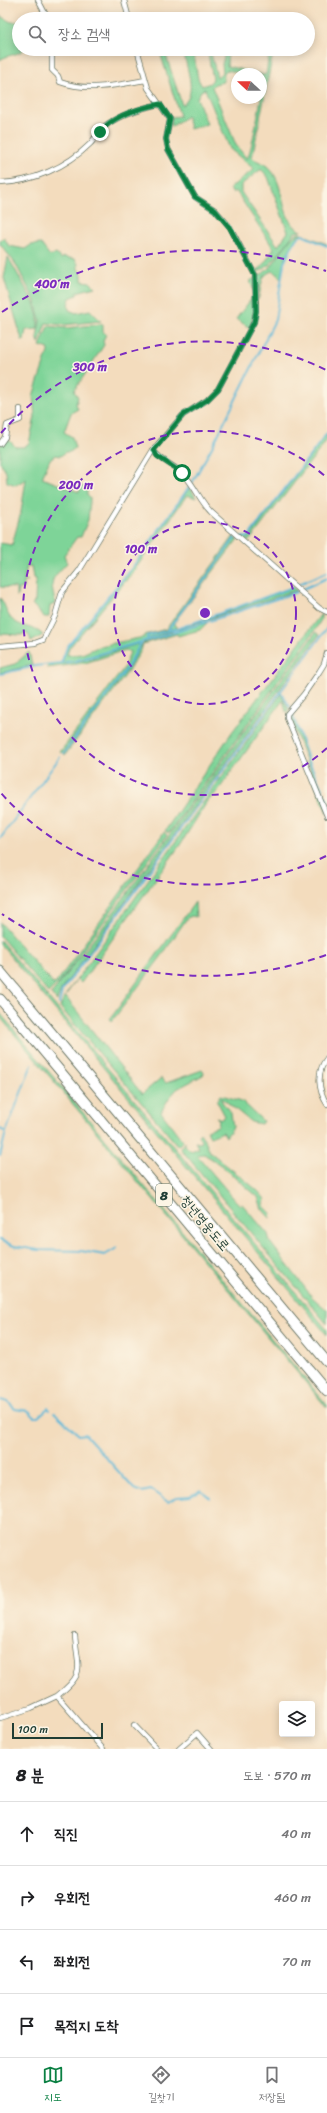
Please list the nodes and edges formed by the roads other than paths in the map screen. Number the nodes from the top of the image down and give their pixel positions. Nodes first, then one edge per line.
1 (38, 0) edge
2 (124, 0) edge
3 (44, 12) edge
4 (127, 12) edge
5 (52, 56) edge
6 (138, 56) edge
7 (145, 80) junction
8 (160, 104) junction
9 (0, 183) edge
10 (20, 409) dead end
11 (0, 444) edge
12 (154, 450) junction
13 (327, 612) edge
14 (0, 646) edge
15 (327, 653) edge
16 (326, 663) edge
17 (327, 816) edge
18 (0, 971) edge
19 (0, 999) edge
20 (327, 1058) edge
21 (327, 1104) edge
22 (327, 1362) edge
23 (327, 1390) edge
24 (75, 1636) dead end
25 (56, 1696) junction
26 (0, 1718) edge
27 (134, 1725) dead end
28 (103, 1749) edge
29 (156, 1749) edge
30 (179, 1749) edge
31 (211, 1749) edge

1 - 3 street
2 - 4 street
5 - 7 street
6 - 7 street
7 - 8 street
8 - 9 street
8 - 12 street
10 - 11 street
12 - 13 street
12 - 14 street
15 - 16 street
16 - 17 street
18 - 22 highway, 청년영웅도로 / 8
19 - 23 highway, 청년영웅도로 / 8
20 - 21 street
24 - 25 street
25 - 26 street
25 - 28 street
27 - 29 street
30 - 31 street

